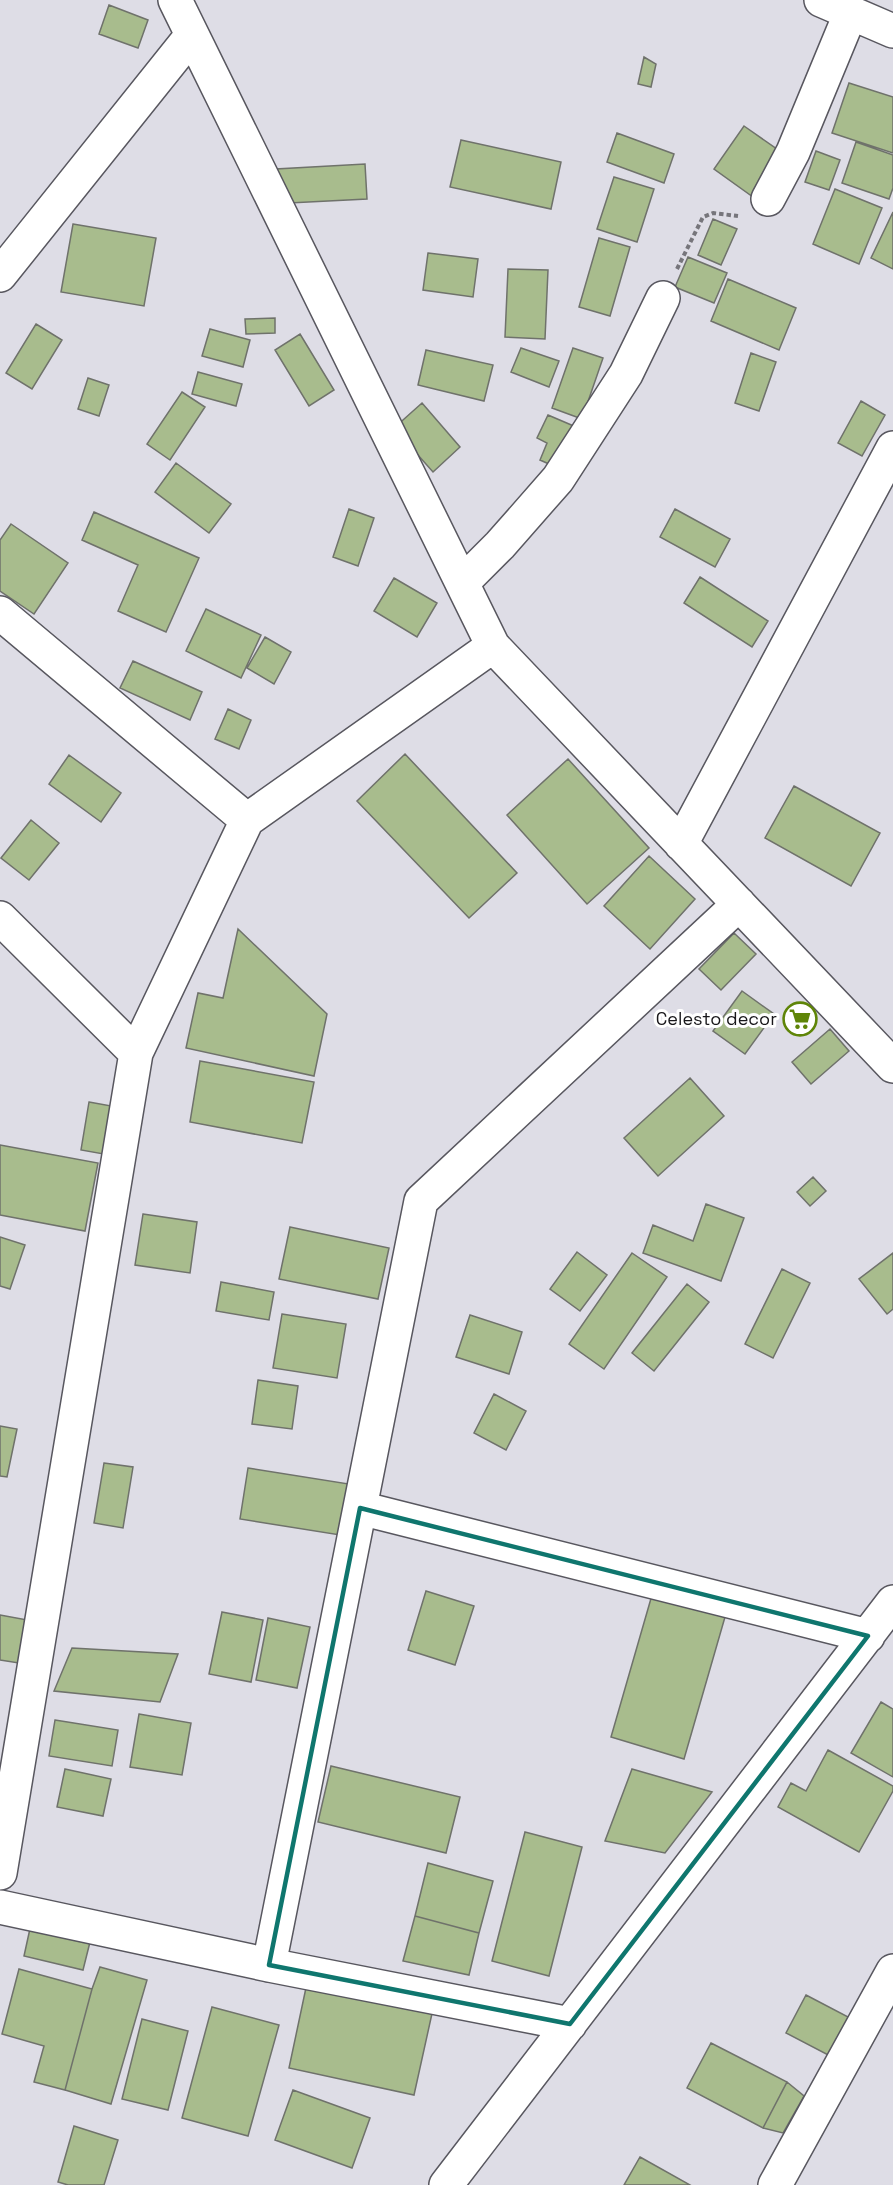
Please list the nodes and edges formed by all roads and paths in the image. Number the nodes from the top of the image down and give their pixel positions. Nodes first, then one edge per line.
1 (175, 0) edge
2 (821, 0) edge
3 (851, 12) junction
4 (893, 31) edge
5 (192, 35) junction
6 (768, 199) joint
7 (0, 275) edge
8 (663, 298) joint
9 (893, 448) edge
10 (462, 583) junction
11 (0, 613) edge
12 (493, 646) junction
13 (248, 820) junction
14 (681, 844) junction
15 (739, 904) junction
16 (0, 918) edge
17 (136, 1053) junction
18 (893, 1066) edge
19 (360, 1508) junction
20 (893, 1602) edge
21 (868, 1636) junction
22 (0, 1873) edge
23 (0, 1907) edge
24 (269, 1965) junction
25 (893, 1971) edge
26 (570, 2024) junction
27 (446, 2185) edge
28 (775, 2185) edge

1 - 5 street
2 - 3 street
3 - 4 street
3 - 6 street
5 - 7 street
5 - 10 street
6 - 8 path
8 - 10 street
9 - 14 street
10 - 12 street
11 - 13 street
12 - 13 street
12 - 14 street
13 - 17 street
14 - 15 street
15 - 18 street
15 - 19 street
16 - 17 street
17 - 22 street
19 - 21 street
19 - 24 street
20 - 21 street
21 - 26 street
23 - 24 street
24 - 26 street
25 - 28 street
26 - 27 street

